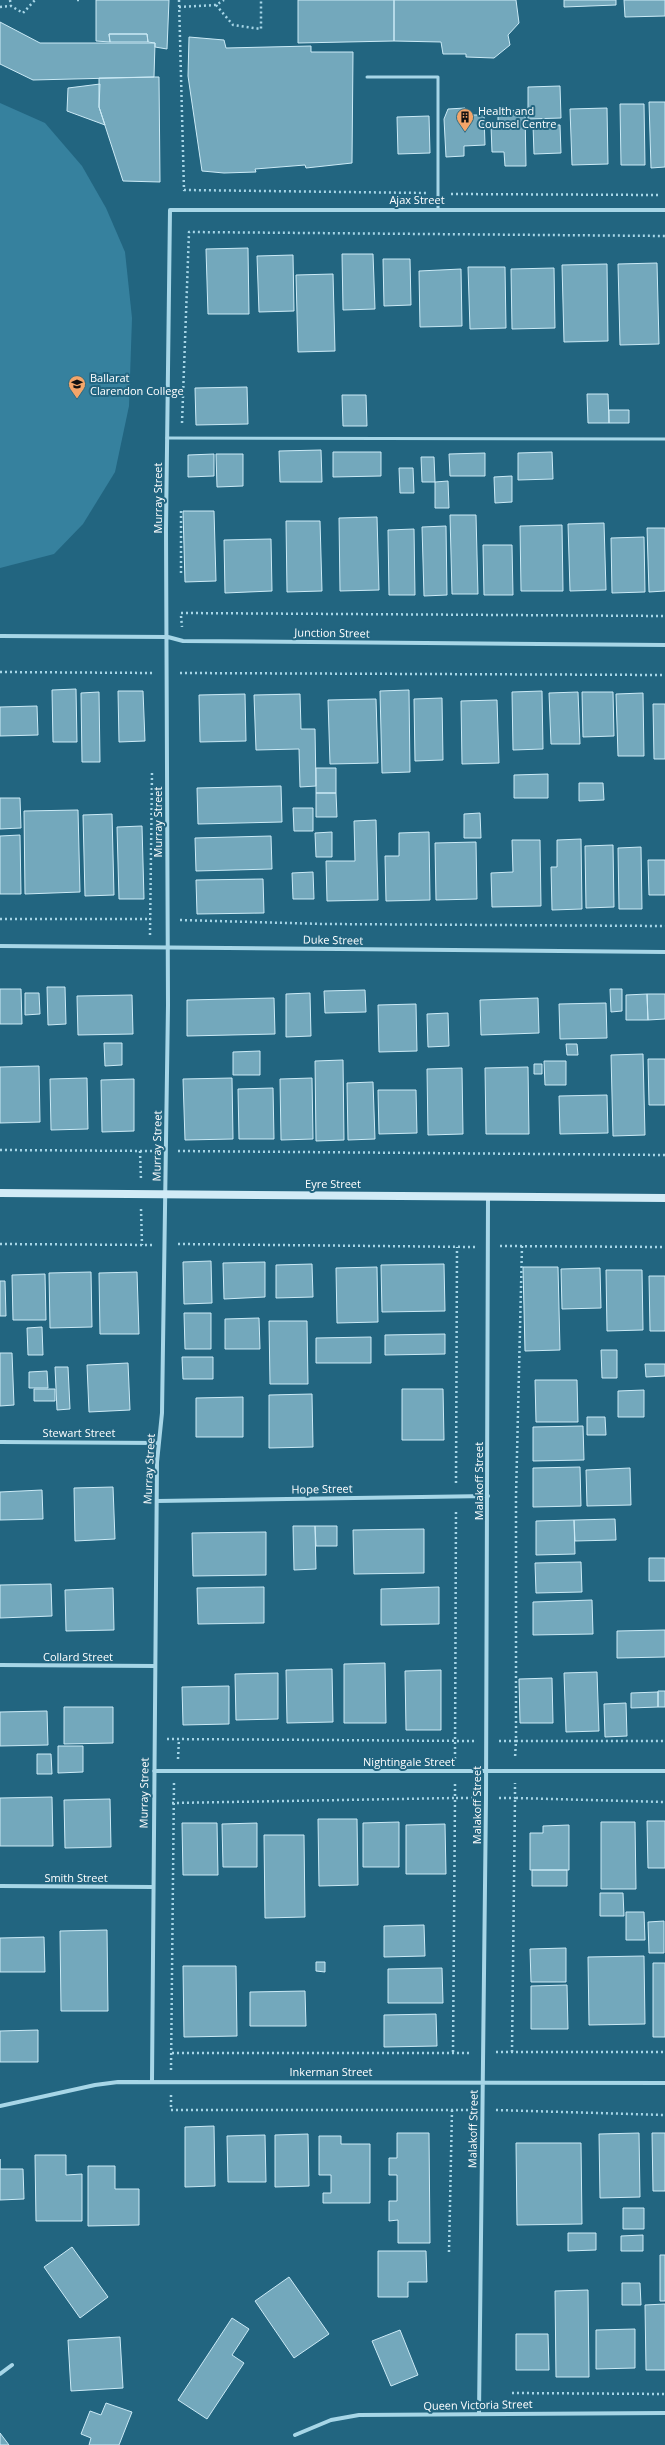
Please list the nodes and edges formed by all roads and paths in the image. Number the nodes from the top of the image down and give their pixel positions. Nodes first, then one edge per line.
1 (10, 0) edge
2 (35, 0) edge
3 (77, 0) edge
4 (82, 0) edge
5 (179, 0) edge
6 (224, 0) edge
7 (262, 0) edge
8 (216, 5) junction
9 (11, 6) junction
10 (0, 7) edge
11 (179, 7) junction
12 (367, 77) dead end
13 (184, 190) dead end
14 (438, 208) junction
15 (170, 210) joint
16 (665, 210) edge
17 (665, 236) edge
18 (167, 438) junction
19 (182, 438) junction
20 (665, 440) edge
21 (181, 503) dead end
22 (181, 574) dead end
23 (181, 606) dead end
24 (665, 616) edge
25 (0, 636) edge
26 (168, 637) junction
27 (665, 645) edge
28 (0, 672) edge
29 (181, 673) dead end
30 (665, 675) edge
31 (153, 681) dead end
32 (152, 768) dead end
33 (0, 919) edge
34 (151, 919) junction
35 (180, 920) dead end
36 (665, 926) edge
37 (0, 946) edge
38 (168, 947) junction
39 (149, 948) junction
40 (665, 952) edge
41 (0, 1150) edge
42 (166, 1151) junction
43 (179, 1151) dead end
44 (665, 1155) edge
45 (0, 1193) edge
46 (165, 1194) junction
47 (488, 1196) junction
48 (665, 1198) edge
49 (0, 1244) edge
50 (164, 1244) junction
51 (665, 1248) edge
52 (0, 1442) edge
53 (158, 1443) junction
54 (456, 1496) junction
55 (488, 1496) junction
56 (157, 1501) junction
57 (0, 1665) edge
58 (155, 1666) junction
59 (154, 1738) junction
60 (179, 1739) junction
61 (665, 1742) edge
62 (486, 1770) junction
63 (154, 1771) junction
64 (175, 1771) junction
65 (665, 1771) edge
66 (172, 1802) junction
67 (665, 1802) edge
68 (0, 1886) edge
69 (152, 1887) junction
70 (665, 2052) edge
71 (152, 2081) junction
72 (482, 2081) junction
73 (665, 2084) edge
74 (0, 2106) edge
75 (171, 2110) dead end
76 (452, 2110) junction
77 (482, 2110) junction
78 (665, 2115) edge
79 (449, 2252) dead end
80 (12, 2365) dead end
81 (0, 2374) edge
82 (512, 2393) dead end
83 (665, 2394) edge
84 (665, 2413) edge
85 (479, 2414) junction
86 (294, 2435) dead end

1 - 9 path
2 - 9 path
3 - 4 path
5 - 11 path
6 - 8 path
7 - 8 path
8 - 11 path
9 - 10 path
11 - 13 path
12 - 14 lane
14 - 15 street, Ajax Street
14 - 16 street, Ajax Street
15 - 18 street, Murray Street
17 - 19 path
18 - 19 lane
18 - 26 street, Murray Street
19 - 20 lane
21 - 22 path
23 - 24 path
25 - 26 street, Junction Street
26 - 27 street, Junction Street
26 - 38 street, Murray Street
28 - 31 path
29 - 30 path
32 - 34 path
33 - 34 path
34 - 39 path
35 - 36 path
37 - 39 street, Duke Street
38 - 39 street, Duke Street
38 - 40 street, Duke Street
38 - 42 street, Murray Street
41 - 42 path
42 - 46 street, Murray Street
43 - 44 path
45 - 46 main road, Eyre Street
46 - 47 main road, Eyre Street
46 - 50 street, Murray Street
47 - 48 main road, Eyre Street
47 - 55 street, Malakoff Street
49 - 50 path
50 - 53 street, Murray Street
50 - 54 path
51 - 61 path
52 - 53 street, Stewart Street
53 - 56 street, Murray Street
54 - 55 street, Hope Street
54 - 56 street, Hope Street
54 - 60 path
55 - 62 street, Malakoff Street
56 - 58 street, Murray Street
57 - 58 street, Collard Street
58 - 59 street, Murray Street
59 - 60 path
59 - 63 street, Murray Street
60 - 64 path
62 - 64 street, Nightingale Street
62 - 65 street, Nightingale Street
62 - 72 street, Malakoff Street
63 - 64 street, Nightingale Street
63 - 69 street, Murray Street
64 - 66 path
66 - 66 path
67 - 70 path
68 - 69 street, Smith Street
69 - 71 street, Murray Street
71 - 72 street, Inkerman Street
71 - 74 street, Inkerman Street
72 - 73 street, Inkerman Street
72 - 77 street, Malakoff Street
75 - 76 path
76 - 77 path
76 - 79 path
77 - 78 path
77 - 85 street, Malakoff Street
80 - 81 street
82 - 83 path
84 - 85 street, Queen Victoria Street
85 - 86 street, Queen Victoria Street

